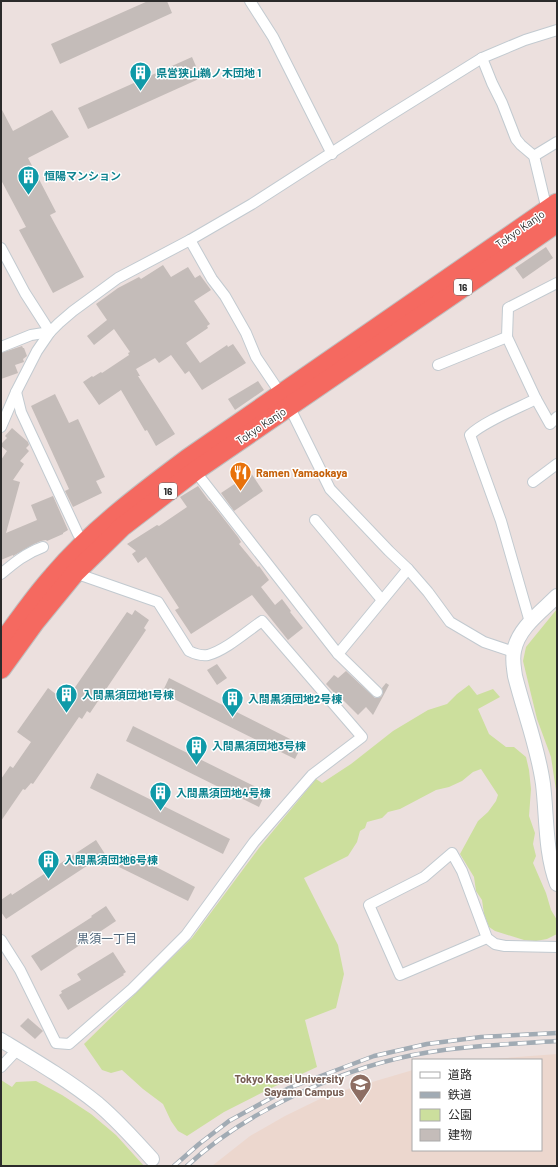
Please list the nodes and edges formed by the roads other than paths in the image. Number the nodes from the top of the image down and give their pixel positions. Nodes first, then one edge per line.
1 (250, 1) edge
2 (557, 30) edge
3 (482, 58) junction
4 (557, 142) edge
5 (332, 154) junction
6 (534, 156) junction
7 (554, 219) edge
8 (190, 240) junction
9 (1, 248) edge
10 (557, 283) edge
11 (50, 332) junction
12 (507, 337) junction
13 (1, 347) edge
14 (438, 365) dead end
15 (16, 392) junction
16 (536, 399) junction
17 (285, 400) junction
18 (557, 417) edge
19 (1, 427) edge
20 (557, 464) edge
21 (195, 471) junction
22 (533, 482) dead end
23 (315, 520) dead end
24 (84, 543) junction
25 (43, 547) dead end
26 (408, 569) junction
27 (75, 573) junction
28 (1, 574) edge
29 (557, 596) edge
30 (382, 600) junction
31 (530, 622) junction
32 (1, 644) edge
33 (514, 652) junction
34 (338, 654) junction
35 (1, 669) edge
36 (377, 692) dead end
37 (557, 884) edge
38 (487, 938) junction
39 (1, 940) edge
40 (557, 947) edge
41 (1, 1040) edge
42 (17, 1050) junction
43 (1, 1067) edge
44 (152, 1159) dead end

1 - 5 street
2 - 3 street
3 - 5 street
3 - 6 street
4 - 6 street
5 - 8 street
6 - 7 street
7 - 17 highway, Tokyo Kanjo / 16
8 - 11 street
8 - 17 street
9 - 11 street
10 - 12 street
11 - 13 street
11 - 15 street
12 - 14 street
12 - 16 street
15 - 19 street
15 - 24 street
16 - 18 street
16 - 31 street
17 - 21 highway, Tokyo Kanjo / 16
17 - 24 highway, Tokyo Kanjo / 16
17 - 26 street
20 - 22 street
21 - 27 highway, Tokyo Kanjo / 16
21 - 34 street
23 - 30 street
24 - 32 highway, Tokyo Kanjo / 16
25 - 28 street
26 - 30 street
26 - 33 street
27 - 35 highway, Tokyo Kanjo / 16
27 - 39 street
29 - 31 street
30 - 34 street
31 - 33 street
33 - 37 street
34 - 36 street
38 - 38 street
38 - 40 street
41 - 42 street
42 - 43 street
42 - 44 street

